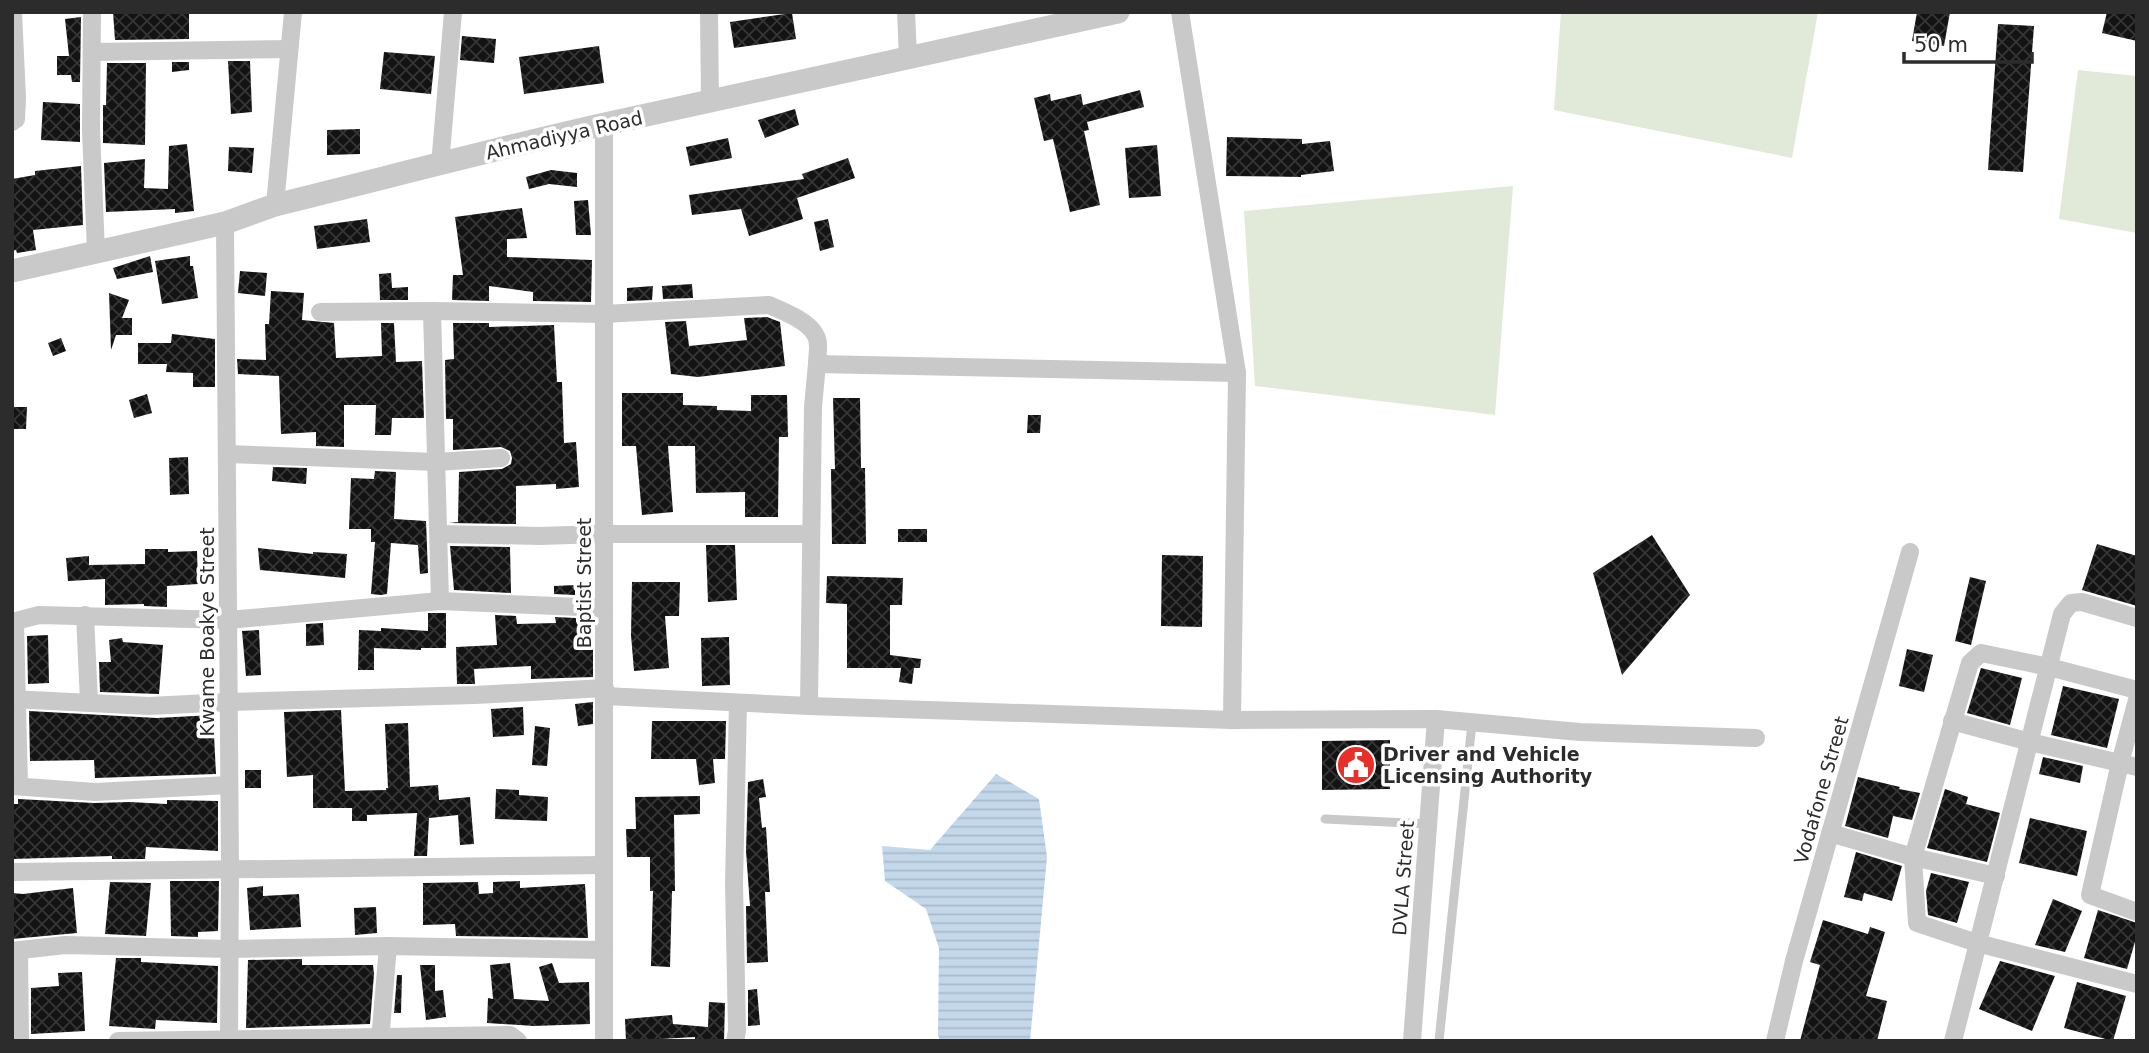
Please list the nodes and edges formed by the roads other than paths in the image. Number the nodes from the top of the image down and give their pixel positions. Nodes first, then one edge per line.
1 (13, 12) edge
2 (92, 12) edge
3 (293, 12) edge
4 (453, 12) edge
5 (709, 12) edge
6 (906, 12) edge
7 (1118, 12) edge
8 (1180, 12) edge
9 (1060, 18) edge
10 (289, 50) junction
11 (92, 52) junction
12 (908, 57) junction
13 (710, 102) junction
14 (12, 122) edge
15 (604, 124) junction
16 (440, 165) junction
17 (275, 205) junction
18 (225, 223) junction
19 (96, 252) junction
20 (12, 271) edge
21 (432, 311) junction
22 (320, 312) dead end
23 (604, 314) junction
24 (817, 364) junction
25 (1237, 373) junction
26 (227, 454) junction
27 (501, 458) dead end
28 (436, 462) junction
29 (439, 534) junction
30 (811, 534) junction
31 (605, 535) junction
32 (1910, 552) dead end
33 (440, 601) junction
34 (604, 608) junction
35 (85, 615) junction
36 (2137, 618) edge
37 (228, 620) junction
38 (14, 622) edge
39 (2049, 667) junction
40 (2137, 690) edge
41 (605, 692) junction
42 (15, 699) edge
43 (2137, 700) edge
44 (89, 702) junction
45 (229, 702) junction
46 (738, 703) junction
47 (808, 706) junction
48 (1436, 719) junction
49 (1232, 720) junction
50 (1952, 721) junction
51 (1472, 723) junction
52 (1756, 738) dead end
53 (2030, 742) junction
54 (2128, 765) edge
55 (229, 785) junction
56 (15, 786) edge
57 (1325, 819) dead end
58 (1429, 824) junction
59 (1830, 834) junction
60 (1913, 857) junction
61 (603, 865) junction
62 (230, 868) junction
63 (12, 872) edge
64 (1996, 876) junction
65 (2137, 912) edge
66 (1977, 943) junction
67 (388, 946) junction
68 (229, 948) junction
69 (15, 950) edge
70 (603, 950) junction
71 (2137, 984) edge
72 (450, 1038) edge
73 (380, 1039) edge
74 (229, 1040) edge
75 (20, 1041) edge
76 (118, 1041) edge
77 (518, 1041) edge
78 (604, 1041) edge
79 (735, 1041) edge
80 (1412, 1041) edge
81 (1439, 1041) edge
82 (1776, 1041) edge
83 (1953, 1041) edge

1 - 14 street
2 - 11 street
3 - 10 street
4 - 16 street
5 - 13 street
6 - 12 street
7 - 9 street, Ahmadiyya Road
8 - 25 street
9 - 12 street, Ahmadiyya Road
10 - 11 street
10 - 17 street
11 - 19 street
12 - 13 street, Ahmadiyya Road
13 - 15 street, Ahmadiyya Road
15 - 16 street, Ahmadiyya Road
15 - 23 street, Baptist Street
16 - 17 street, Ahmadiyya Road
17 - 18 street, Ahmadiyya Road
18 - 19 street, Ahmadiyya Road
18 - 26 street, Kwame Boakye Street
19 - 20 street, Ahmadiyya Road
21 - 22 street
21 - 23 street
21 - 28 street
23 - 24 street
23 - 31 street, Baptist Street
24 - 25 street
24 - 30 street
25 - 49 street
26 - 28 street
26 - 37 street, Kwame Boakye Street
27 - 28 street
28 - 29 street
29 - 31 street
29 - 33 street
30 - 31 street
30 - 47 street
31 - 34 street, Baptist Street
32 - 59 street, Vodafone Street
33 - 34 street
33 - 37 street
34 - 41 street, Baptist Street
35 - 37 street
35 - 38 street
35 - 44 street
36 - 39 street
37 - 45 street, Kwame Boakye Street
38 - 42 street
39 - 40 street
39 - 50 street
39 - 53 street
41 - 45 street
41 - 46 street
41 - 61 street, Baptist Street
42 - 44 street
42 - 56 street
43 - 54 street
44 - 45 street
45 - 55 street, Kwame Boakye Street
46 - 47 street
46 - 79 street
47 - 49 street
48 - 49 street
48 - 51 street
48 - 58 street, DVLA Street
50 - 53 street
50 - 60 street
51 - 52 street
51 - 81 lane
53 - 54 street
53 - 64 street
54 - 65 street
55 - 56 street
55 - 62 street, Kwame Boakye Street
57 - 58 lane
58 - 80 street, DVLA Street
59 - 60 street
59 - 82 street, Vodafone Street
60 - 64 street
60 - 66 street
61 - 62 street
61 - 70 street, Baptist Street
62 - 63 street
62 - 68 street, Kwame Boakye Street
64 - 66 street
66 - 71 street
66 - 83 street
67 - 68 street
67 - 70 street
67 - 73 street
68 - 69 street
68 - 74 street, Kwame Boakye Street
69 - 75 street
70 - 78 street, Baptist Street
72 - 73 street
72 - 77 street
73 - 74 street
74 - 76 street

